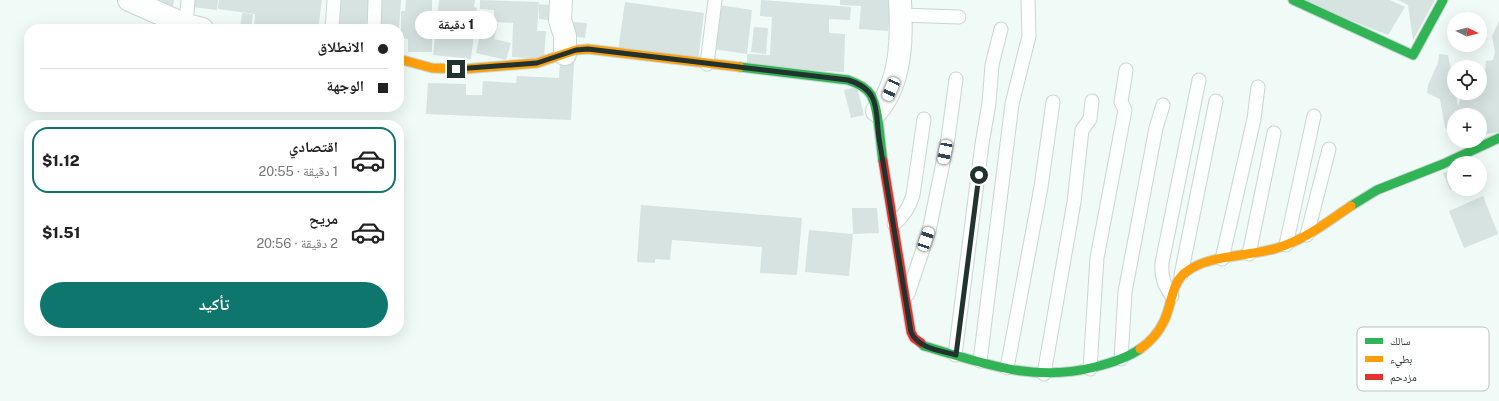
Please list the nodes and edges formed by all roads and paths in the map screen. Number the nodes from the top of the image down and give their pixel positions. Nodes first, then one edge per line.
1 (129, 0) edge
2 (188, 0) edge
3 (334, 0) edge
4 (375, 0) edge
5 (561, 0) edge
6 (715, 0) edge
7 (1028, 0) edge
8 (1293, 0) edge
9 (1443, 0) edge
10 (901, 7) edge
11 (959, 17) dead end
12 (187, 24) edge
13 (193, 24) edge
14 (332, 24) edge
15 (374, 24) edge
16 (1001, 29) dead end
17 (565, 54) junction
18 (404, 60) edge
19 (707, 64) junction
20 (1126, 70) dead end
21 (956, 78) dead end
22 (1199, 80) dead end
23 (1258, 87) dead end
24 (1092, 101) dead end
25 (1216, 101) dead end
26 (1053, 102) dead end
27 (1163, 105) dead end
28 (877, 111) junction
29 (1314, 116) dead end
30 (924, 119) dead end
31 (1274, 133) dead end
32 (1499, 138) edge
33 (1329, 150) dead end
34 (894, 224) junction
35 (1307, 235) junction
36 (1286, 245) junction
37 (1249, 254) junction
38 (1222, 258) junction
39 (1181, 275) junction
40 (1172, 296) junction
41 (906, 300) junction
42 (956, 355) junction
43 (1121, 359) junction
44 (980, 361) junction
45 (1007, 368) junction
46 (1090, 369) junction
47 (1044, 374) junction

1 - 12 street
2 - 13 lane
3 - 14 lane
4 - 15 lane
5 - 17 street
6 - 19 lane
7 - 44 lane
8 - 9 street
10 - 11 lane
10 - 28 street
16 - 42 lane
17 - 18 street
17 - 19 street
19 - 28 street
20 - 46 lane
21 - 41 lane
22 - 40 lane
23 - 38 lane
24 - 47 lane
25 - 39 lane
26 - 45 lane
27 - 43 lane
28 - 34 street
29 - 36 lane
30 - 34 lane
31 - 37 lane
32 - 35 street
33 - 35 lane
34 - 41 street
35 - 36 street
36 - 37 street
37 - 38 street
38 - 39 street
39 - 40 street
40 - 43 street
41 - 42 street
42 - 44 street
43 - 46 street
44 - 45 street
45 - 47 street
46 - 47 street

